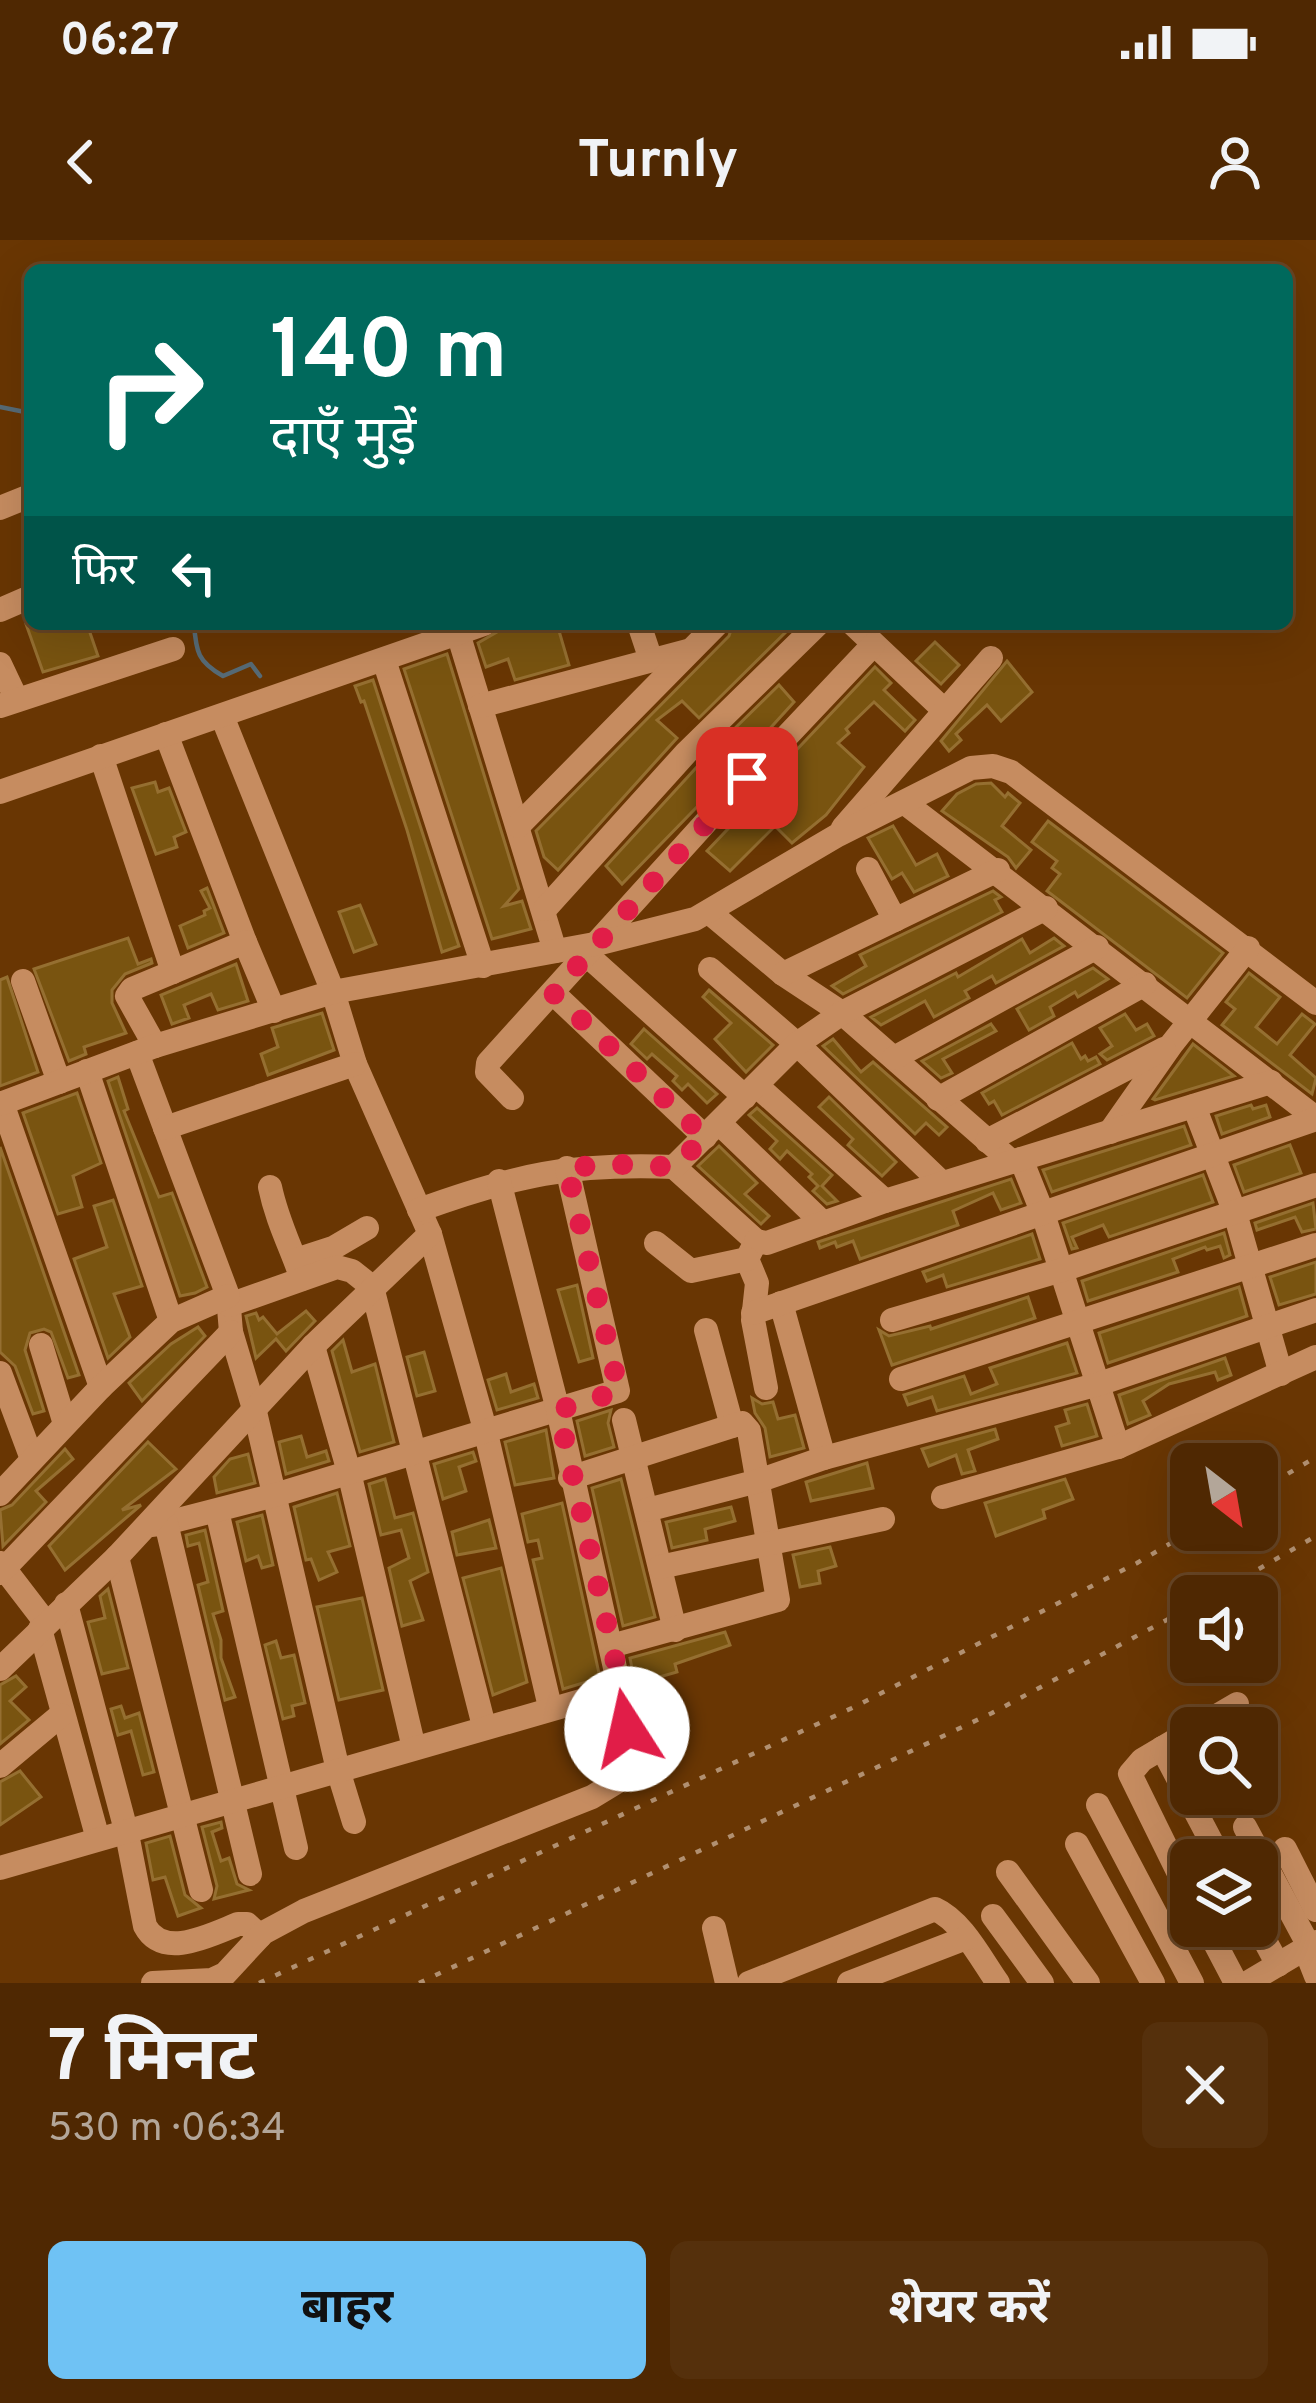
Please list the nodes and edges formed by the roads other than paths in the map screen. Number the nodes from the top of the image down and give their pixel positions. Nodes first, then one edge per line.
1 (467, 630) edge
2 (641, 630) edge
3 (812, 630) edge
4 (859, 630) edge
5 (458, 633) junction
6 (703, 633) edge
7 (873, 645) junction
8 (173, 649) dead end
9 (991, 658) dead end
10 (651, 660) junction
11 (384, 661) junction
12 (0, 664) edge
13 (8, 703) edge
14 (480, 706) junction
15 (944, 710) junction
16 (222, 716) junction
17 (166, 734) junction
18 (101, 756) junction
19 (0, 792) edge
20 (905, 803) junction
21 (518, 826) junction
22 (838, 835) junction
23 (868, 869) dead end
24 (998, 870) junction
25 (1046, 908) junction
26 (545, 909) junction
27 (710, 914) junction
28 (895, 920) junction
29 (245, 943) junction
30 (1096, 947) junction
31 (1248, 948) junction
32 (594, 949) junction
33 (556, 951) junction
34 (483, 966) junction
35 (710, 969) dead end
36 (173, 972) junction
37 (783, 974) junction
38 (22, 981) dead end
39 (1145, 984) junction
40 (333, 992) junction
41 (553, 993) junction
42 (1316, 1003) edge
43 (274, 1011) junction
44 (842, 1013) junction
45 (1191, 1020) junction
46 (797, 1044) junction
47 (1171, 1045) junction
48 (146, 1050) junction
49 (894, 1058) junction
50 (355, 1064) junction
51 (87, 1071) junction
52 (58, 1082) junction
53 (1271, 1082) junction
54 (751, 1092) junction
55 (512, 1099) dead end
56 (938, 1099) junction
57 (1, 1104) edge
58 (1194, 1106) junction
59 (1316, 1118) edge
60 (165, 1128) junction
61 (712, 1131) junction
62 (1110, 1132) junction
63 (987, 1141) junction
64 (1213, 1155) junction
65 (1016, 1161) junction
66 (674, 1167) junction
67 (567, 1168) junction
68 (499, 1181) junction
69 (942, 1183) junction
70 (1316, 1185) edge
71 (270, 1187) dead end
72 (884, 1202) junction
73 (419, 1210) junction
74 (1043, 1214) junction
75 (1235, 1214) junction
76 (823, 1223) junction
77 (368, 1228) dead end
78 (430, 1234) junction
79 (656, 1243) dead end
80 (1316, 1245) edge
81 (752, 1250) junction
82 (1250, 1264) junction
83 (298, 1270) junction
84 (1062, 1270) junction
85 (372, 1287) junction
86 (228, 1301) junction
87 (782, 1304) junction
88 (1316, 1310) edge
89 (753, 1313) junction
90 (892, 1320) dead end
91 (171, 1321) junction
92 (1078, 1321) junction
93 (1268, 1324) junction
94 (706, 1330) dead end
95 (231, 1332) junction
96 (41, 1345) dead end
97 (313, 1346) junction
98 (1316, 1358) edge
99 (0, 1373) edge
100 (1281, 1374) junction
101 (901, 1379) dead end
102 (1099, 1384) junction
103 (100, 1387) junction
104 (766, 1388) dead end
105 (558, 1410) junction
106 (255, 1412) junction
107 (624, 1420) dead end
108 (65, 1424) junction
109 (731, 1426) junction
110 (485, 1429) junction
111 (1118, 1447) junction
112 (414, 1451) junction
113 (634, 1458) junction
114 (824, 1458) junction
115 (32, 1459) junction
116 (349, 1472) junction
117 (570, 1478) junction
118 (758, 1481) junction
119 (1, 1487) edge
120 (275, 1495) junction
121 (943, 1497) dead end
122 (647, 1510) junction
123 (217, 1511) junction
124 (883, 1519) dead end
125 (156, 1524) junction
126 (770, 1544) junction
127 (117, 1558) junction
128 (660, 1567) junction
129 (1, 1568) edge
130 (66, 1604) junction
131 (43, 1626) junction
132 (675, 1630) junction
133 (611, 1646) junction
134 (0, 1669) edge
135 (612, 1692) junction
136 (1237, 1704) dead end
137 (550, 1707) junction
138 (1232, 1707) edge
139 (61, 1715) junction
140 (484, 1726) junction
141 (1170, 1744) edge
142 (414, 1748) junction
143 (1162, 1748) junction
144 (0, 1766) edge
145 (338, 1770) junction
146 (283, 1786) junction
147 (232, 1802) junction
148 (1098, 1805) dead end
149 (180, 1818) junction
150 (354, 1822) dead end
151 (1246, 1827) dead end
152 (128, 1834) junction
153 (98, 1839) junction
154 (1211, 1839) edge
155 (1077, 1844) dead end
156 (296, 1847) dead end
157 (1285, 1849) dead end
158 (1170, 1857) edge
159 (0, 1868) edge
160 (1009, 1872) dead end
161 (250, 1874) dead end
162 (200, 1890) dead end
163 (1316, 1910) edge
164 (993, 1916) dead end
165 (714, 1928) dead end
166 (260, 1936) junction
167 (966, 1938) junction
168 (1310, 1945) edge
169 (1217, 1947) edge
170 (1276, 1972) edge
171 (1316, 1976) edge
172 (154, 1983) edge
173 (727, 1983) edge
174 (748, 1983) edge
175 (849, 1983) edge
176 (998, 1983) edge
177 (1042, 1983) edge
178 (1088, 1983) edge
179 (1153, 1983) edge
180 (1192, 1983) edge
181 (1235, 1983) edge
182 (1247, 1983) edge

1 - 5 street
2 - 10 street
3 - 26 street
4 - 7 street
5 - 11 street
5 - 14 street
6 - 10 street
6 - 21 street
7 - 15 street
7 - 32 street
8 - 13 street
9 - 15 street
10 - 14 street
11 - 16 street
11 - 34 street
12 - 13 street
14 - 21 street
15 - 22 street
16 - 17 street
16 - 40 street
17 - 18 street
17 - 29 street
18 - 19 street
18 - 36 street
20 - 22 street
20 - 24 street
20 - 31 street
21 - 26 street
22 - 27 street
23 - 28 street
24 - 25 street
24 - 28 street
25 - 30 street
25 - 44 street
26 - 33 street
27 - 32 street
27 - 37 street
28 - 37 street
29 - 36 street
29 - 43 street
30 - 39 street
30 - 49 street
31 - 42 street
31 - 45 street
32 - 33 street
32 - 41 street
32 - 54 street
33 - 34 street
34 - 40 street
35 - 46 street
36 - 48 street
37 - 44 street
38 - 52 street
39 - 45 street
39 - 56 street
40 - 43 street
40 - 50 street
41 - 55 street
41 - 61 street
43 - 48 street
44 - 46 street
44 - 49 street
45 - 47 street
45 - 53 street
46 - 54 street
46 - 69 street
47 - 62 street
47 - 63 street
48 - 51 street
48 - 60 street
49 - 56 street
50 - 60 street
50 - 73 street
51 - 52 street
51 - 91 street
52 - 57 street
53 - 58 street
53 - 59 street
54 - 61 street
54 - 72 street
56 - 63 street
57 - 103 street
58 - 62 street
58 - 64 street
59 - 64 street
60 - 86 street
61 - 66 street
61 - 76 street
62 - 65 street
63 - 65 street
64 - 74 street
64 - 75 street
65 - 69 street
65 - 74 street
66 - 67 street
66 - 81 street
67 - 68 street
67 - 105 street
68 - 73 street
68 - 105 street
69 - 72 street
70 - 75 street
71 - 83 street
72 - 76 street
73 - 78 street
74 - 84 street
74 - 87 street
75 - 82 street
75 - 84 street
76 - 81 street
77 - 83 street
78 - 85 street
78 - 110 street
79 - 81 street
80 - 82 street
81 - 89 street
82 - 92 street
82 - 93 street
83 - 85 street
83 - 86 street
84 - 90 street
84 - 92 street
85 - 97 street
85 - 112 street
86 - 91 street
86 - 95 street
87 - 89 street
87 - 114 street
88 - 93 street
89 - 104 street
91 - 103 street
92 - 101 street
92 - 102 street
93 - 100 street
93 - 102 street
94 - 109 street
95 - 106 street
95 - 129 street
96 - 108 street
97 - 106 street
97 - 116 street
98 - 100 street
99 - 115 street
100 - 111 street
102 - 111 street
102 - 114 street
103 - 108 street
105 - 110 street
105 - 117 street
106 - 120 street
106 - 125 street
107 - 113 street
108 - 115 street
109 - 113 street
109 - 118 street
110 - 112 street
110 - 137 street
111 - 121 street
112 - 116 street
112 - 140 street
113 - 117 street
113 - 122 street
114 - 118 street
115 - 119 street
116 - 120 street
116 - 142 street
117 - 133 street
118 - 122 street
118 - 126 street
120 - 123 street
120 - 145 street
122 - 128 street
123 - 125 street
123 - 146 street
124 - 126 street
125 - 127 street
125 - 147 street
126 - 128 street
126 - 132 street
127 - 130 street
127 - 149 street
128 - 132 street
129 - 131 street
130 - 131 street
130 - 152 street
131 - 134 street
131 - 139 street
132 - 133 street
133 - 135 street
135 - 137 street
135 - 166 street
136 - 138 street
137 - 140 street
139 - 144 street
139 - 153 street
140 - 142 street
141 - 143 street
142 - 145 street
143 - 154 street
143 - 158 street
145 - 146 street
145 - 150 street
146 - 147 street
146 - 156 street
147 - 149 street
147 - 161 street
148 - 180 street
149 - 152 street
149 - 162 street
151 - 168 street
152 - 153 street
152 - 166 street
153 - 159 street
155 - 179 street
157 - 163 street
160 - 178 street
164 - 177 street
165 - 173 street
166 - 172 street
167 - 174 street
167 - 175 street
167 - 176 street
168 - 170 street
168 - 171 street
169 - 181 street
170 - 182 street

